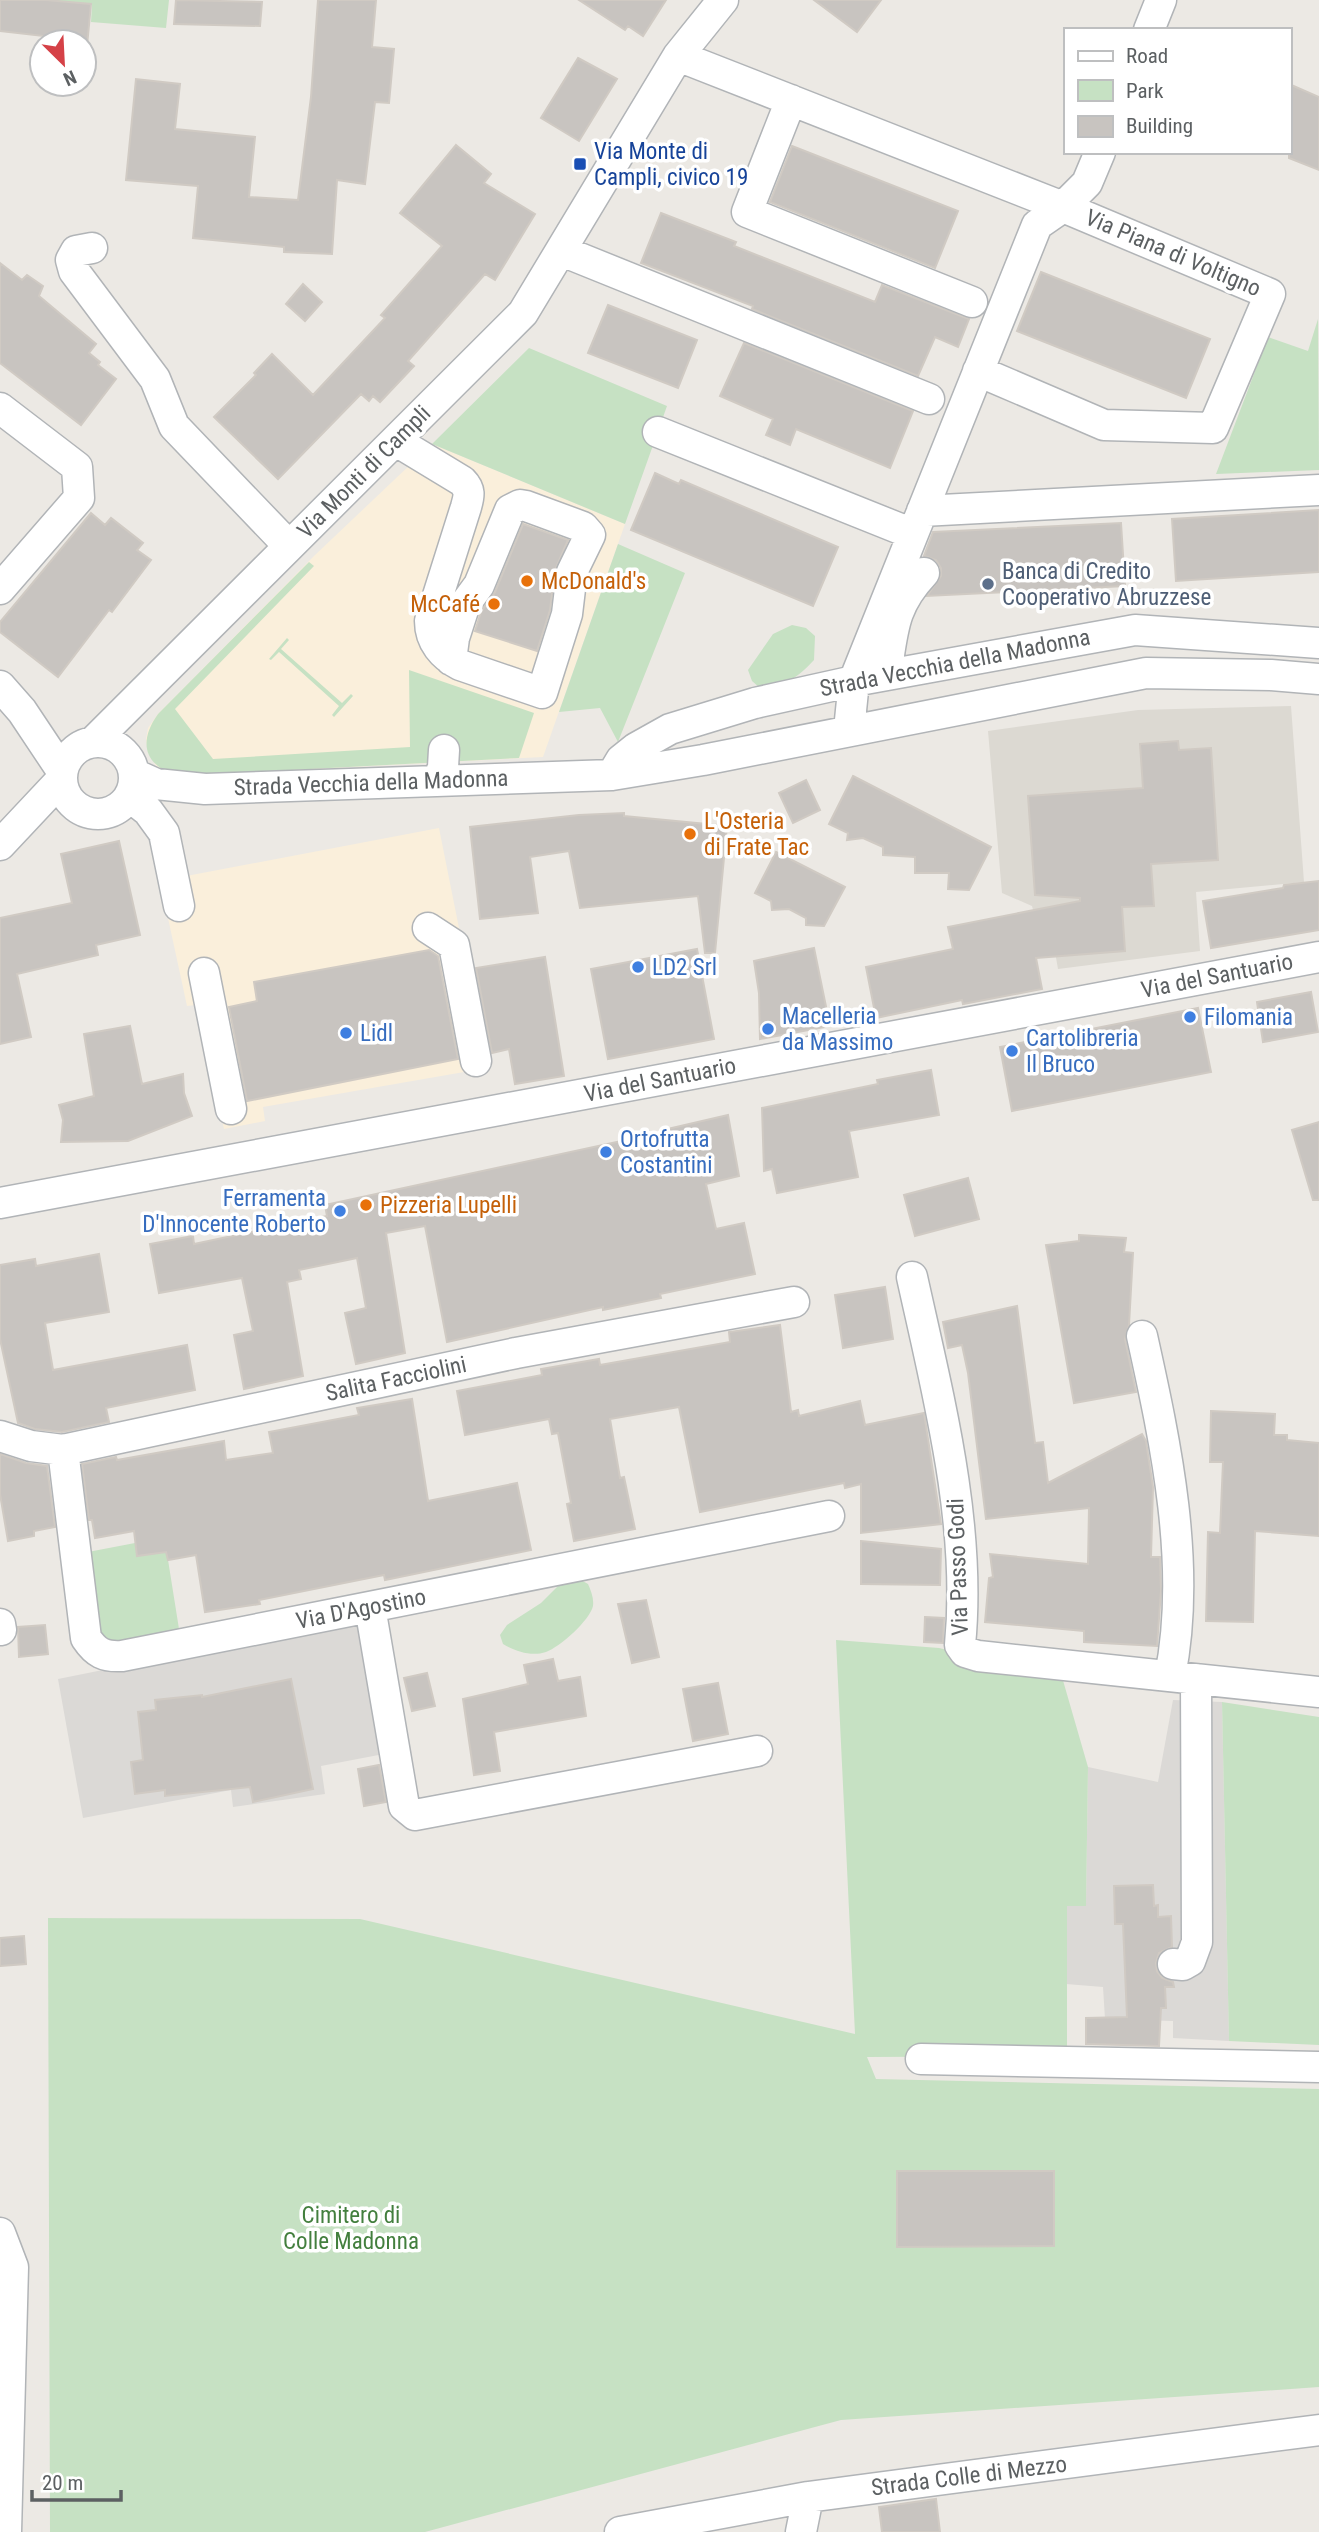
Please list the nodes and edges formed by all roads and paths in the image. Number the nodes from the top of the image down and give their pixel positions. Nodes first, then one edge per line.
1 (723, 0) edge
2 (1161, 0) edge
3 (1150, 28) edge
4 (678, 56) junction
5 (791, 100) junction
6 (1099, 154) edge
7 (1063, 207) junction
8 (92, 248) dead end
9 (562, 251) junction
10 (972, 302) dead end
11 (978, 371) junction
12 (929, 399) dead end
13 (0, 408) edge
14 (658, 432) dead end
15 (396, 441) junction
16 (1319, 491) edge
17 (918, 522) junction
18 (289, 546) junction
19 (924, 573) dead end
20 (0, 589) edge
21 (1319, 643) edge
22 (452, 660) junction
23 (886, 675) junction
24 (1319, 679) edge
25 (854, 681) junction
26 (0, 686) edge
27 (22, 711) junction
28 (849, 730) junction
29 (444, 750) dead end
30 (112, 761) junction
31 (61, 775) junction
32 (612, 775) junction
33 (438, 780) junction
34 (0, 845) edge
35 (179, 906) dead end
36 (428, 928) dead end
37 (1317, 966) edge
38 (204, 973) dead end
39 (476, 1061) dead end
40 (231, 1109) dead end
41 (0, 1203) edge
42 (912, 1278) dead end
43 (794, 1302) dead end
44 (1142, 1336) dead end
45 (0, 1436) edge
46 (63, 1450) junction
47 (829, 1516) dead end
48 (370, 1607) junction
49 (1183, 1678) junction
50 (1319, 1692) edge
51 (757, 1751) dead end
52 (1173, 1964) dead end
53 (920, 2059) dead end
54 (1319, 2067) edge
55 (0, 2233) edge
56 (6, 2268) edge
57 (1319, 2430) edge
58 (808, 2497) junction
59 (6, 2532) edge
60 (620, 2532) edge
61 (802, 2532) edge

1 - 4 street, Via Monti di Campli
2 - 3 street
4 - 5 street, Via Piana di Voltigno
4 - 9 street, Via Monti di Campli
5 - 7 street, Via Piana di Voltigno
5 - 10 street
6 - 7 street, Via Piana di Voltigno
7 - 11 street, Via Piana di Voltigno
7 - 11 street, Via Piana di Voltigno
8 - 18 street
9 - 12 street
9 - 15 street, Via Monti di Campli
11 - 17 street, Via Piana di Voltigno
13 - 20 street
14 - 17 street
15 - 18 street, Via Monti di Campli
15 - 22 street
16 - 17 street
17 - 25 street, Via Piana di Voltigno
18 - 30 street, Via Monti di Campli
19 - 23 street
21 - 23 street, Strada Vecchia della Madonna
22 - 22 street
23 - 25 street, Strada Vecchia della Madonna
24 - 28 street, Strada Vecchia della Madonna
25 - 28 street, Via Piana di Voltigno
25 - 32 street, Strada Vecchia della Madonna
26 - 27 street
27 - 30 street, Strada Vecchia della Madonna
27 - 31 street
28 - 32 street, Strada Vecchia della Madonna
29 - 33 street
30 - 31 street
30 - 31 street
30 - 33 street, Strada Vecchia della Madonna
30 - 35 street
31 - 34 street
32 - 33 street, Strada Vecchia della Madonna
36 - 39 street
37 - 41 street, Via del Santuario
38 - 40 street
42 - 49 street, Via Passo Godi
43 - 46 street, Salita Facciolini
44 - 49 street
45 - 46 street, Salita Facciolini
46 - 48 street, Via D'Agostino
47 - 48 street, Via D'Agostino
48 - 51 street
49 - 50 street, Via Passo Godi
49 - 52 street
53 - 54 street
55 - 56 street
56 - 59 street
57 - 58 street, Strada Colle di Mezzo
58 - 60 street, Strada Colle di Mezzo
58 - 61 street

